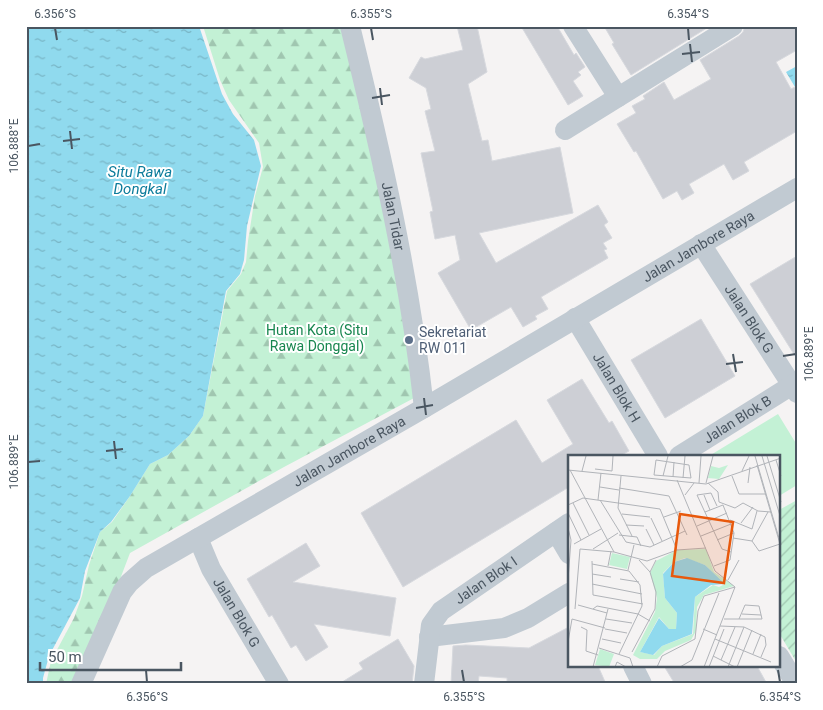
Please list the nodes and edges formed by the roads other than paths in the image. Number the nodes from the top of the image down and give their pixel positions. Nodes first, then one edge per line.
1 (350, 26) edge
2 (573, 26) edge
3 (733, 26) edge
4 (618, 97) junction
5 (565, 130) dead end
6 (797, 188) edge
7 (701, 244) junction
8 (575, 318) junction
9 (795, 387) edge
10 (424, 408) junction
11 (657, 455) edge
12 (681, 455) edge
13 (562, 528) edge
14 (198, 538) junction
15 (568, 550) edge
16 (568, 594) edge
17 (429, 636) junction
18 (780, 658) edge
19 (634, 668) edge
20 (81, 684) edge
21 (279, 684) edge
22 (424, 684) edge
23 (642, 684) edge
24 (796, 684) edge

1 - 10 street, Jalan Tidar
2 - 4 street
3 - 4 street
4 - 5 street
6 - 7 street, Jalan Jambore Raya
7 - 8 street, Jalan Jambore Raya
7 - 9 street, Jalan Blok G
8 - 10 street, Jalan Jambore Raya
8 - 11 street, Jalan Blok H
9 - 12 street, Jalan Blok B
10 - 14 street, Jalan Jambore Raya
13 - 15 street
13 - 17 street, Jalan Blok I
14 - 20 street, Jalan Jambore Raya
14 - 21 street, Jalan Blok G
16 - 17 street
17 - 22 street, Jalan Blok I
18 - 24 street
19 - 23 street

